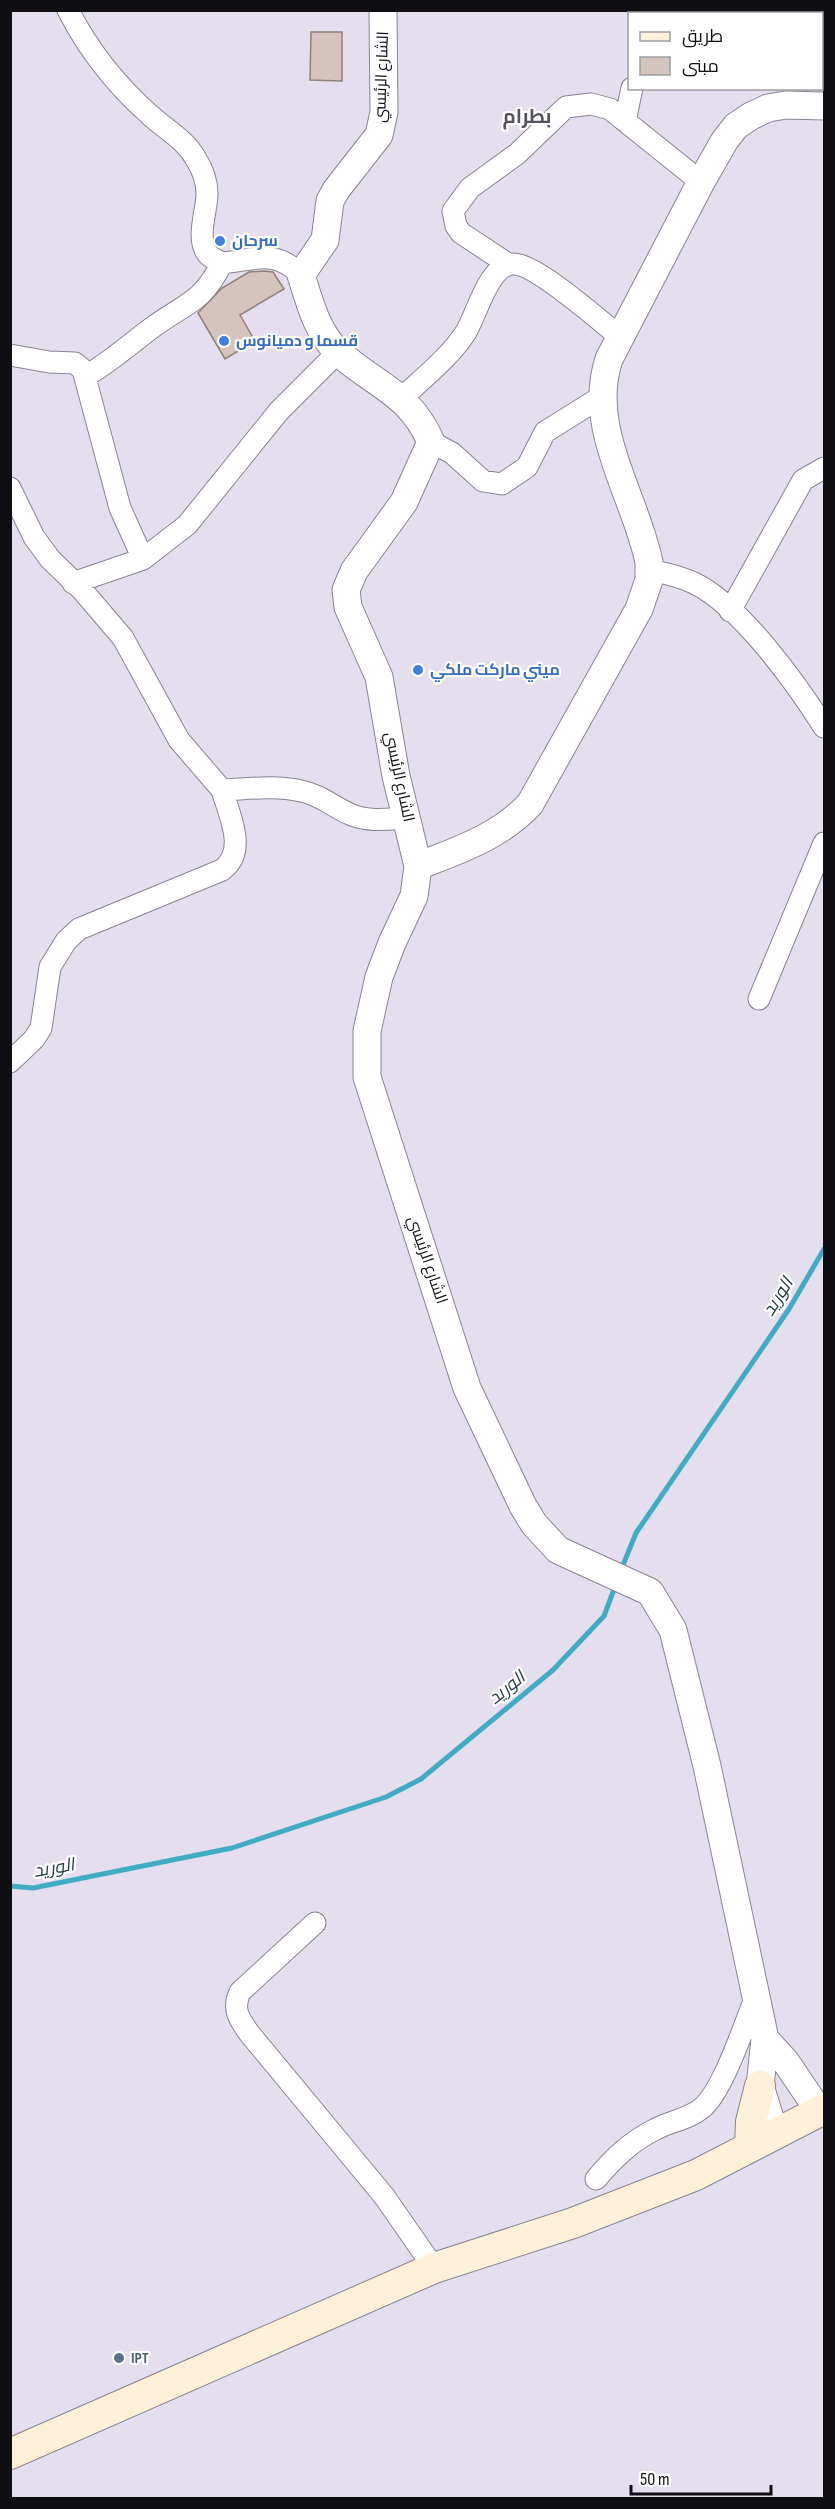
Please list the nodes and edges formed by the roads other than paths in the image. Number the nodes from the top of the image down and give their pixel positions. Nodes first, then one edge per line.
1 (68, 10) edge
2 (383, 10) edge
3 (632, 90) edge
4 (825, 106) edge
5 (625, 121) junction
6 (701, 182) junction
7 (222, 263) junction
8 (508, 264) junction
9 (301, 275) junction
10 (619, 336) junction
11 (338, 352) junction
12 (10, 355) edge
13 (86, 376) junction
14 (601, 397) junction
15 (402, 398) junction
16 (431, 442) junction
17 (825, 468) edge
18 (12, 494) edge
19 (143, 559) junction
20 (649, 570) junction
21 (74, 583) junction
22 (730, 611) junction
23 (825, 727) edge
24 (222, 790) junction
25 (407, 818) junction
26 (825, 843) edge
27 (418, 866) junction
28 (759, 999) dead end
29 (10, 1062) edge
30 (315, 1923) dead end
31 (756, 1995) junction
32 (765, 2039) junction
33 (760, 2086) joint
34 (822, 2110) edge
35 (763, 2140) junction
36 (596, 2179) dead end
37 (434, 2268) junction
38 (10, 2454) edge

1 - 7 street
2 - 9 street, الشارع الرئيسي
3 - 5 street
4 - 6 street
5 - 6 street
5 - 8 street
6 - 10 street
7 - 9 street
7 - 13 street
8 - 10 street
8 - 15 street
9 - 11 street
10 - 14 street
11 - 15 street
11 - 19 street
12 - 13 street
13 - 19 street
14 - 16 street
14 - 20 street
15 - 16 street
16 - 25 street, الشارع الرئيسي
17 - 22 street
18 - 21 street
19 - 21 street
20 - 22 street
20 - 27 street
21 - 24 street
22 - 23 street
24 - 25 street
24 - 29 street
25 - 27 street, الشارع الرئيسي
26 - 28 street
27 - 31 street, الشارع الرئيسي
30 - 37 street
31 - 32 street
31 - 36 street
32 - 33 street
32 - 34 street
33 - 35 main road
34 - 35 main road
35 - 37 main road
37 - 38 main road

